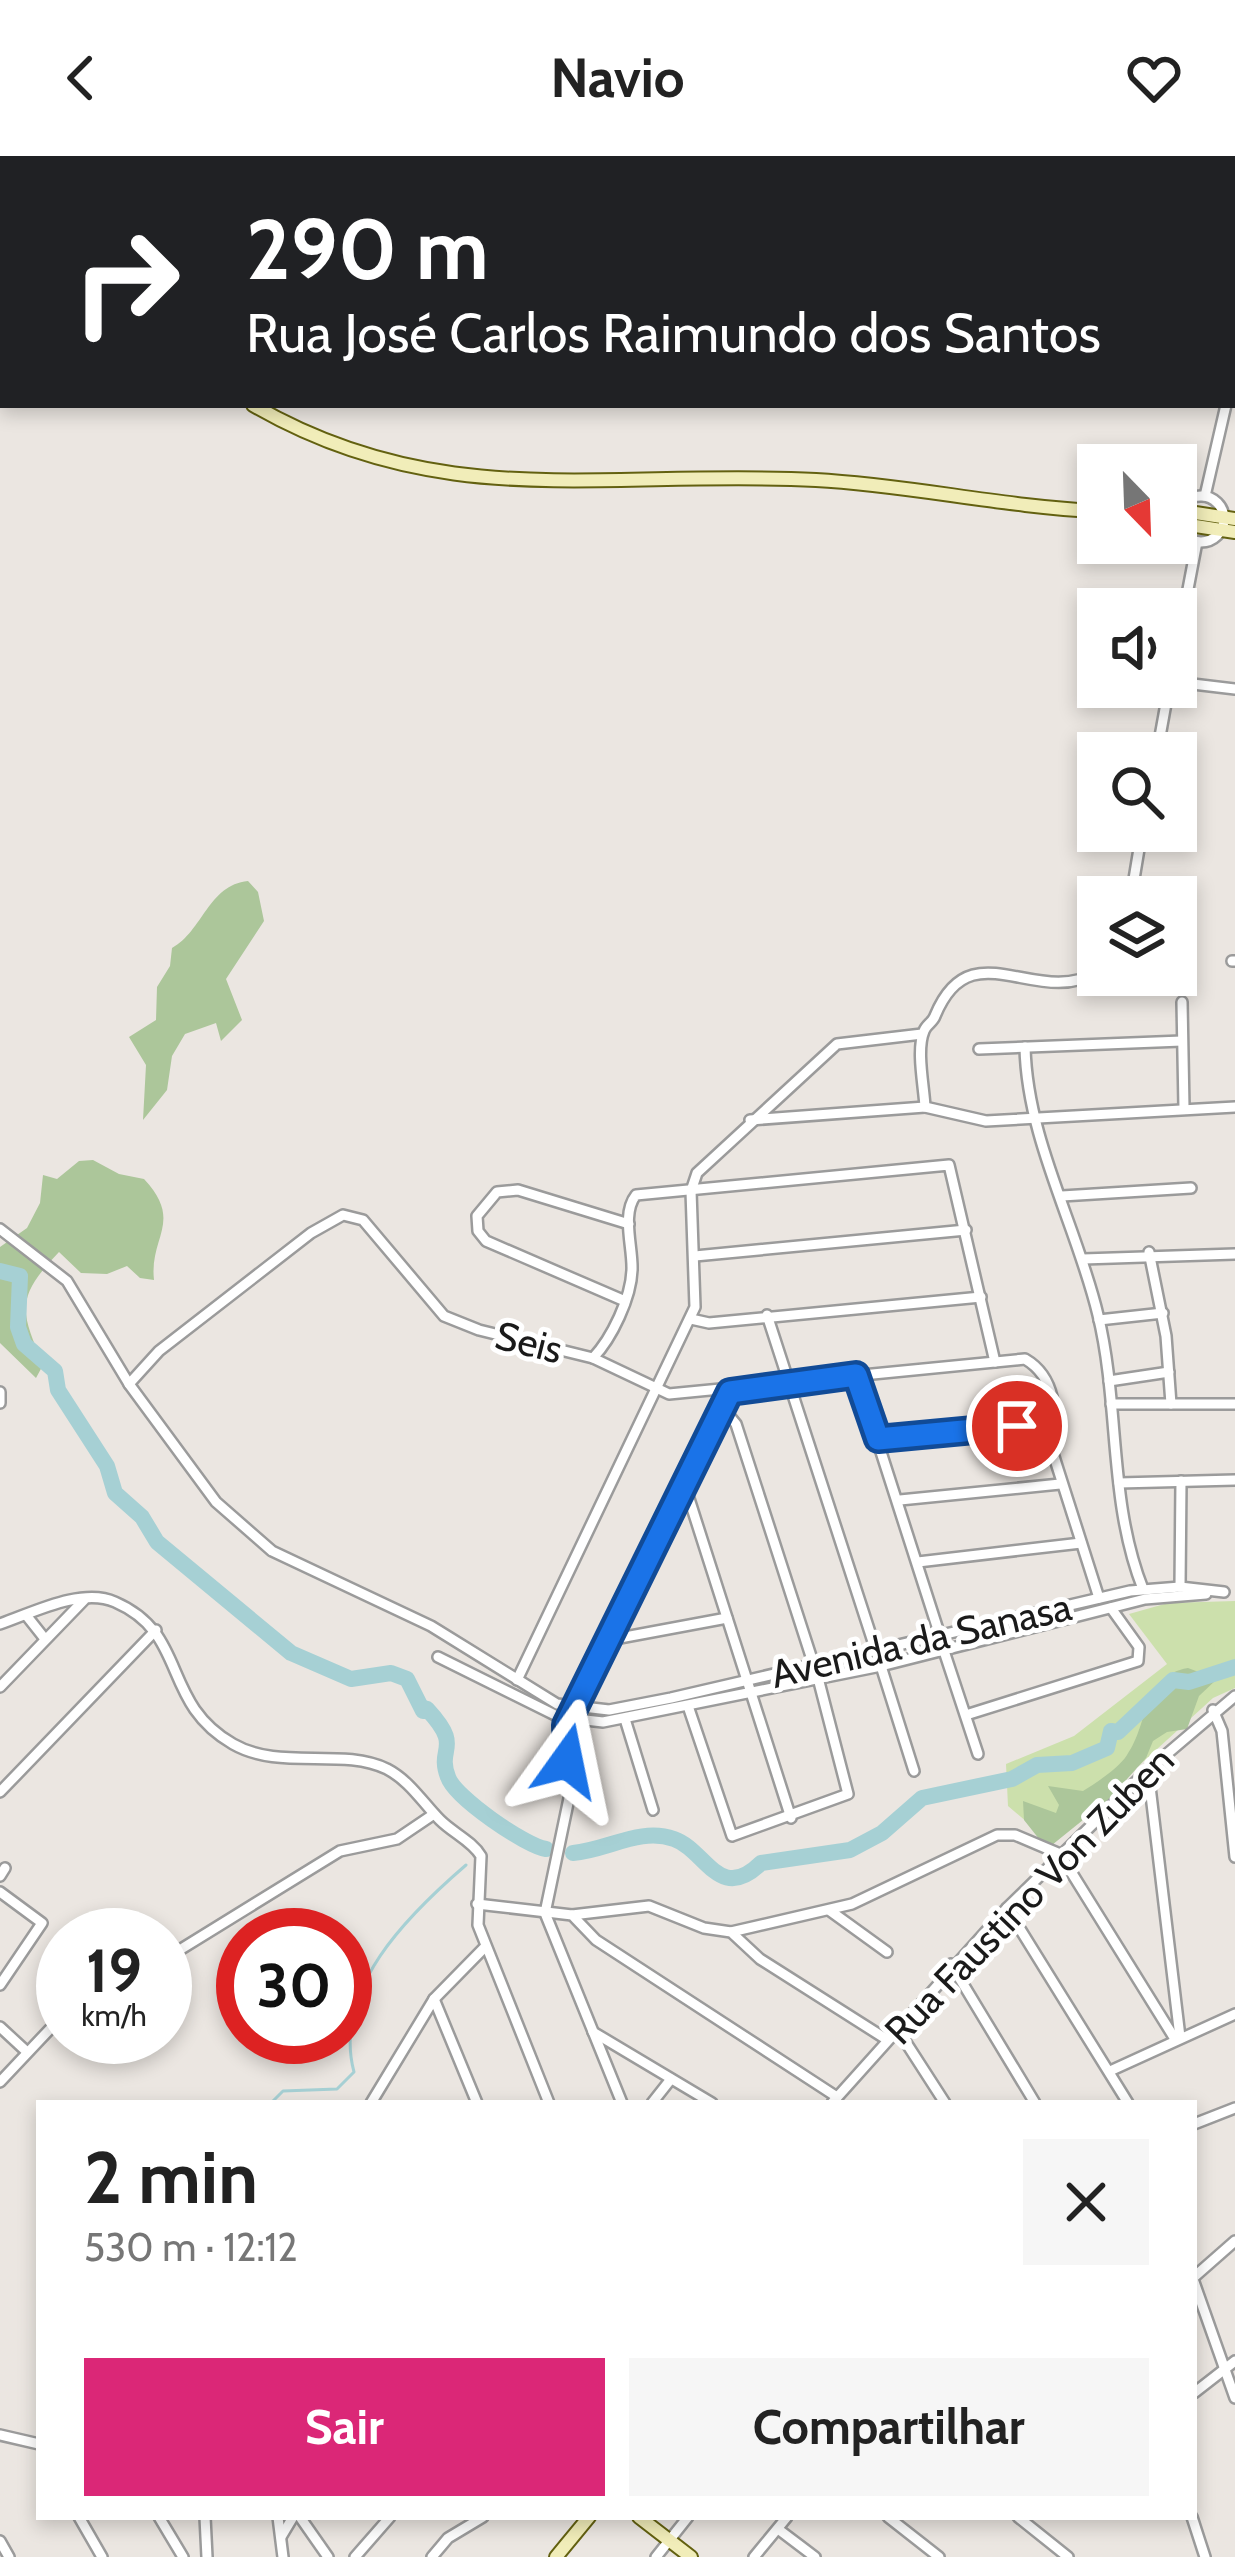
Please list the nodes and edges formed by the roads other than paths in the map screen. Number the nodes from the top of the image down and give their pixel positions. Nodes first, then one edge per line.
1 (259, 408) edge
2 (1225, 408) edge
3 (1197, 496) edge
4 (1205, 496) junction
5 (1077, 509) edge
6 (1197, 520) edge
7 (1229, 524) edge
8 (1197, 542) edge
9 (1197, 687) edge
10 (1235, 689) edge
11 (1077, 979) edge
12 (1182, 1002) dead end
13 (922, 1034) junction
14 (1181, 1041) junction
15 (1025, 1048) junction
16 (979, 1049) dead end
17 (1235, 1107) edge
18 (1184, 1108) junction
19 (934, 1111) junction
20 (1034, 1118) junction
21 (750, 1120) junction
22 (1192, 1187) dead end
23 (691, 1191) junction
24 (1062, 1196) junction
25 (629, 1224) junction
26 (0, 1229) edge
27 (966, 1230) junction
28 (1149, 1252) junction
29 (1235, 1253) edge
30 (695, 1256) junction
31 (1083, 1259) junction
32 (980, 1297) junction
33 (625, 1301) junction
34 (1163, 1313) junction
35 (767, 1316) junction
36 (691, 1318) junction
37 (1100, 1320) junction
38 (593, 1358) junction
39 (994, 1362) junction
40 (1169, 1372) junction
41 (856, 1375) junction
42 (1108, 1381) junction
43 (789, 1382) junction
44 (128, 1384) junction
45 (657, 1390) junction
46 (730, 1392) junction
47 (1111, 1404) junction
48 (1171, 1404) junction
49 (1235, 1404) edge
50 (722, 1408) junction
51 (1056, 1423) junction
52 (878, 1439) junction
53 (1181, 1480) junction
54 (1235, 1480) edge
55 (1119, 1483) junction
56 (684, 1484) junction
57 (1060, 1484) junction
58 (900, 1500) junction
59 (1081, 1543) junction
60 (918, 1562) junction
61 (1180, 1587) junction
62 (1143, 1588) junction
63 (1229, 1591) edge
64 (88, 1597) junction
65 (1099, 1598) junction
66 (1111, 1608) junction
67 (26, 1615) junction
68 (727, 1618) junction
69 (0, 1624) edge
70 (156, 1630) junction
71 (45, 1639) junction
72 (609, 1640) junction
73 (942, 1645) junction
74 (438, 1657) dead end
75 (879, 1660) junction
76 (816, 1673) junction
77 (517, 1680) junction
78 (749, 1680) junction
79 (0, 1687) edge
80 (753, 1693) junction
81 (1235, 1696) edge
82 (688, 1706) junction
83 (578, 1708) junction
84 (1213, 1710) junction
85 (965, 1715) junction
86 (572, 1720) junction
87 (625, 1720) junction
88 (978, 1754) dead end
89 (1148, 1770) junction
90 (914, 1772) dead end
91 (0, 1792) edge
92 (653, 1810) dead end
93 (434, 1814) junction
94 (791, 1818) junction
95 (1060, 1854) junction
96 (1235, 1857) edge
97 (0, 1892) edge
98 (476, 1904) junction
99 (1007, 1908) junction
100 (829, 1910) junction
101 (545, 1913) junction
102 (572, 1915) junction
103 (731, 1932) junction
104 (192, 1942) edge
105 (485, 1947) junction
106 (887, 1952) dead end
107 (951, 1964) junction
108 (0, 1985) edge
109 (434, 1999) junction
110 (1235, 2014) edge
111 (0, 2026) edge
112 (896, 2027) junction
113 (593, 2032) junction
114 (1178, 2038) junction
115 (886, 2039) junction
116 (36, 2043) edge
117 (26, 2051) junction
118 (1110, 2071) junction
119 (671, 2079) junction
120 (0, 2082) edge
121 (373, 2100) edge
122 (475, 2100) edge
123 (548, 2100) edge
124 (621, 2100) edge
125 (654, 2100) edge
126 (707, 2100) edge
127 (834, 2100) edge
128 (943, 2100) edge
129 (1033, 2100) edge
130 (1126, 2100) edge
131 (1235, 2108) edge
132 (1197, 2124) edge
133 (1235, 2241) edge
134 (1197, 2276) edge
135 (1197, 2289) edge
136 (1235, 2361) edge
137 (1223, 2372) junction
138 (1197, 2391) edge
139 (1235, 2398) edge
140 (0, 2435) edge
141 (36, 2444) edge
142 (81, 2520) edge
143 (161, 2520) edge
144 (206, 2520) edge
145 (278, 2520) edge
146 (295, 2520) edge
147 (299, 2520) edge
148 (385, 2520) edge
149 (480, 2520) edge
150 (587, 2520) edge
151 (643, 2520) edge
152 (686, 2520) edge
153 (785, 2520) edge
154 (892, 2520) edge
155 (1022, 2520) edge
156 (1193, 2520) edge
157 (778, 2529) junction
158 (281, 2537) junction
159 (670, 2540) junction
160 (0, 2541) edge
161 (1200, 2555) edge
162 (9, 2557) edge
163 (102, 2557) edge
164 (182, 2557) edge
165 (207, 2557) edge
166 (283, 2557) edge
167 (328, 2557) edge
168 (355, 2557) edge
169 (432, 2557) edge
170 (556, 2557) edge
171 (656, 2557) edge
172 (692, 2557) edge
173 (754, 2557) edge
174 (815, 2557) edge
175 (939, 2557) edge
176 (1068, 2557) edge

1 - 5 main road
2 - 4 street
3 - 4 street
4 - 7 street
6 - 7 main road
7 - 8 street
9 - 10 street
11 - 13 street
12 - 14 street
13 - 19 street
13 - 21 street
14 - 15 street
14 - 18 street
15 - 16 street
15 - 20 street
17 - 18 street
18 - 20 street
19 - 20 street
19 - 21 street
20 - 24 street
21 - 23 street
22 - 24 street
23 - 25 street
23 - 27 street
23 - 30 street
24 - 31 street
25 - 33 street
25 - 33 street
26 - 44 street, Avenida da Sanasa
27 - 30 street
27 - 32 street
28 - 29 street
28 - 31 street
28 - 34 street
30 - 36 street
31 - 37 street
32 - 35 street
32 - 39 street
33 - 38 street
34 - 37 street
34 - 40 street
35 - 36 street
35 - 43 street
36 - 45 street
37 - 42 street
38 - 44 street, Seis
38 - 45 street, Seis
39 - 41 street
39 - 51 street
40 - 42 street
40 - 48 street
41 - 43 street
41 - 52 street
42 - 47 street
43 - 46 street
43 - 75 street
44 - 77 street, Avenida da Sanasa
45 - 46 street
45 - 77 street
46 - 50 street
47 - 48 street
47 - 55 street
48 - 49 street
50 - 56 street
50 - 76 street
51 - 52 street
51 - 57 street
52 - 58 street
53 - 54 street
53 - 55 street
53 - 61 street
55 - 62 street
56 - 68 street
56 - 72 street
57 - 58 street
57 - 59 street
58 - 60 street
59 - 60 street
59 - 65 street
60 - 73 street
61 - 62 street, Avenida da Sanasa
61 - 63 street, Avenida da Sanasa
62 - 65 street, Avenida da Sanasa
63 - 66 street, Avenida da Sanasa
64 - 67 street
64 - 70 street
64 - 71 street
65 - 73 street, Avenida da Sanasa
66 - 73 street, Avenida da Sanasa
66 - 85 street
67 - 69 street
67 - 71 street
68 - 72 street
68 - 78 street
70 - 91 street
70 - 93 street
71 - 79 street
72 - 83 street
73 - 75 street, Avenida da Sanasa
73 - 85 street
74 - 86 street, Avenida da Sanasa
75 - 76 street, Avenida da Sanasa
75 - 90 street
76 - 78 street, Avenida da Sanasa
76 - 80 street, Avenida da Sanasa
76 - 94 street
77 - 83 street, Avenida da Sanasa
78 - 80 street
78 - 83 street, Avenida da Sanasa
80 - 82 street, Avenida da Sanasa
80 - 94 street
81 - 84 street, Rua Faustino Von Zuben
82 - 87 street, Avenida da Sanasa
82 - 94 street
83 - 86 street
84 - 89 street, Rua Faustino Von Zuben
84 - 96 street
85 - 88 street
86 - 87 street, Avenida da Sanasa
86 - 101 street
87 - 92 street
89 - 95 street, Rua Faustino Von Zuben
89 - 114 street
93 - 98 street
93 - 104 street
95 - 99 street, Rua Faustino Von Zuben
95 - 100 street
95 - 114 street
97 - 108 street
98 - 101 street
98 - 105 street
99 - 107 street, Rua Faustino Von Zuben
99 - 118 street
100 - 103 street
100 - 106 street
101 - 102 street
101 - 113 street
102 - 103 street
102 - 127 street
103 - 115 street
105 - 109 street
105 - 123 street
107 - 112 street, Rua Faustino Von Zuben
107 - 129 street
109 - 121 street
109 - 122 street
110 - 114 street
111 - 117 street
112 - 115 street, Rua Faustino Von Zuben
112 - 128 street
113 - 119 street
113 - 124 street
114 - 118 street
115 - 127 street, Rua Faustino Von Zuben
116 - 117 street
117 - 120 street
118 - 130 street
119 - 125 street
119 - 126 street
131 - 132 street
133 - 134 street
135 - 137 street
136 - 137 street
137 - 138 street
137 - 139 street
140 - 141 street
142 - 163 street
143 - 164 street
144 - 165 street
145 - 158 street
146 - 158 street
147 - 167 street
148 - 168 street
149 - 169 street
150 - 170 main road
151 - 159 main road
152 - 159 street
153 - 157 street
154 - 175 street
155 - 176 street
156 - 161 street
157 - 173 street
157 - 174 street
158 - 166 street
159 - 171 street
159 - 172 main road
160 - 162 street

